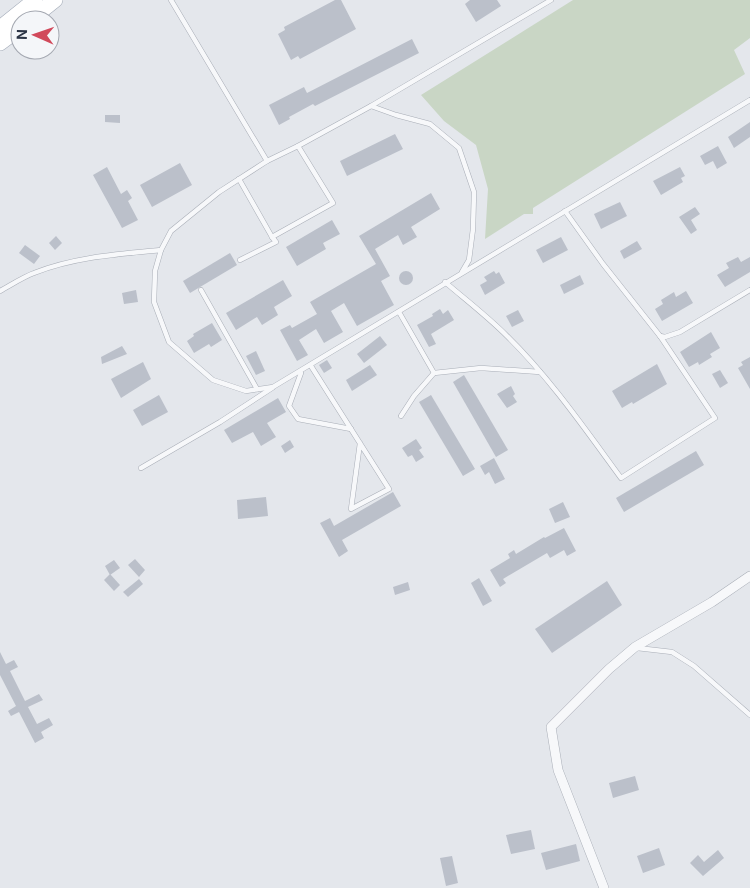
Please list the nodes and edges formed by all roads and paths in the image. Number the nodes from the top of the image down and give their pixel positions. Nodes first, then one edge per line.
1 (35, 0) edge
2 (55, 0) edge
3 (170, 0) edge
4 (551, 0) edge
5 (42, 10) edge
6 (0, 28) edge
7 (750, 100) edge
8 (371, 106) junction
9 (298, 146) junction
10 (267, 160) junction
11 (239, 179) junction
12 (565, 211) junction
13 (272, 236) junction
14 (161, 250) junction
15 (240, 260) dead end
16 (462, 272) junction
17 (445, 282) junction
18 (201, 290) dead end
19 (750, 290) edge
20 (0, 291) edge
21 (398, 312) junction
22 (660, 336) junction
23 (311, 366) junction
24 (302, 371) junction
25 (540, 372) junction
26 (434, 373) junction
27 (273, 387) junction
28 (257, 389) junction
29 (401, 416) dead end
30 (351, 429) junction
31 (360, 443) junction
32 (140, 468) dead end
33 (750, 576) edge
34 (635, 647) junction
35 (750, 715) edge
36 (604, 888) edge

1 - 6 main road
2 - 5 main road
3 - 10 lane
4 - 8 lane
7 - 12 lane
8 - 9 lane
8 - 16 lane
9 - 10 lane
9 - 13 lane
10 - 11 lane
11 - 13 lane
11 - 14 lane
12 - 16 lane
12 - 22 lane
13 - 15 lane
14 - 20 lane
14 - 28 lane
16 - 17 lane
17 - 21 lane
17 - 25 lane
18 - 28 lane
19 - 22 lane
21 - 23 lane
21 - 26 lane
22 - 25 lane
23 - 24 lane
23 - 30 lane
24 - 27 lane
24 - 30 lane
25 - 26 lane
26 - 29 lane
27 - 28 lane
27 - 32 lane
30 - 31 lane
31 - 31 lane
33 - 34 street
34 - 35 lane
34 - 36 street

